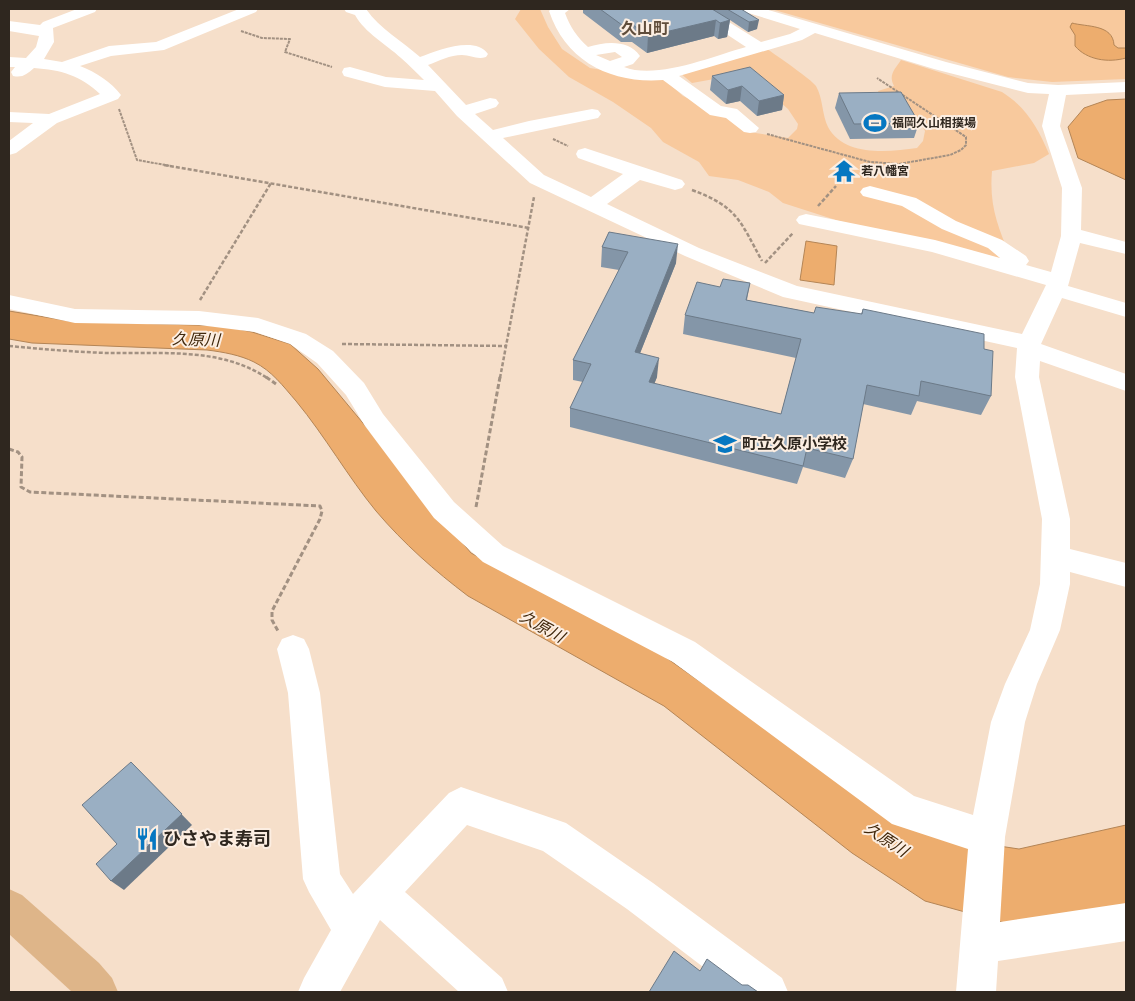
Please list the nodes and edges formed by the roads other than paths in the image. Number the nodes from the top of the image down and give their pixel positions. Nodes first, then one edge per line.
1 (90, 9) edge
2 (251, 9) edge
3 (350, 9) edge
4 (563, 9) edge
5 (698, 9) edge
6 (750, 9) edge
7 (9, 26) edge
8 (813, 28) junction
9 (45, 29) junction
10 (759, 48) junction
11 (585, 53) junction
12 (480, 54) dead end
13 (9, 62) edge
14 (29, 64) junction
15 (417, 64) junction
16 (63, 67) junction
17 (609, 67) junction
18 (350, 72) road end
19 (666, 75) junction
20 (9, 81) edge
21 (998, 82) junction
22 (440, 86) junction
23 (1126, 87) edge
24 (1058, 90) junction
25 (490, 103) dead end
26 (463, 112) junction
27 (1038, 112) junction
28 (592, 114) dead end
29 (9, 117) edge
30 (51, 120) junction
31 (750, 128) road end
32 (491, 136) junction
33 (9, 148) edge
34 (585, 154) dead end
35 (637, 173) junction
36 (675, 184) road end
37 (870, 192) dead end
38 (593, 205) junction
39 (806, 220) road end
40 (1071, 234) junction
41 (1126, 248) edge
42 (1051, 282) junction
43 (1126, 298) edge
44 (1094, 301) junction
45 (9, 302) edge
46 (1126, 310) edge
47 (1029, 345) junction
48 (1126, 382) edge
49 (1056, 557) junction
50 (1126, 575) edge
51 (292, 649) road end
52 (987, 839) junction
53 (379, 894) junction
54 (9, 908) edge
55 (1126, 922) edge
56 (353, 930) junction
57 (980, 934) junction
58 (98, 992) edge
59 (318, 992) edge
60 (488, 992) edge
61 (768, 992) edge
62 (976, 992) edge

1 - 9 street
2 - 16 street
3 - 15 street
4 - 11 street
5 - 10 street
6 - 8 street
7 - 9 street
8 - 10 street
8 - 21 street
9 - 14 street
10 - 19 street
11 - 17 street
11 - 17 street
12 - 15 street
13 - 14 street
14 - 16 street
14 - 20 street
15 - 22 street
16 - 30 street
17 - 19 street
18 - 22 street
19 - 31 street
21 - 24 street
21 - 27 street
22 - 26 street
23 - 24 street
24 - 27 street
25 - 26 street
26 - 32 street
27 - 40 street
28 - 32 street
29 - 30 street
30 - 33 street
32 - 38 street
34 - 35 street
35 - 36 street
35 - 38 street
37 - 42 street
38 - 47 street
39 - 42 street
40 - 41 street
40 - 42 street
42 - 44 street
42 - 47 street
43 - 44 street
44 - 46 street
45 - 52 street
47 - 48 street
47 - 49 street
49 - 50 street
49 - 52 street
51 - 56 street
52 - 57 street
53 - 56 street
53 - 60 street
53 - 61 street
54 - 58 main road
55 - 57 street
56 - 59 street
57 - 62 street

